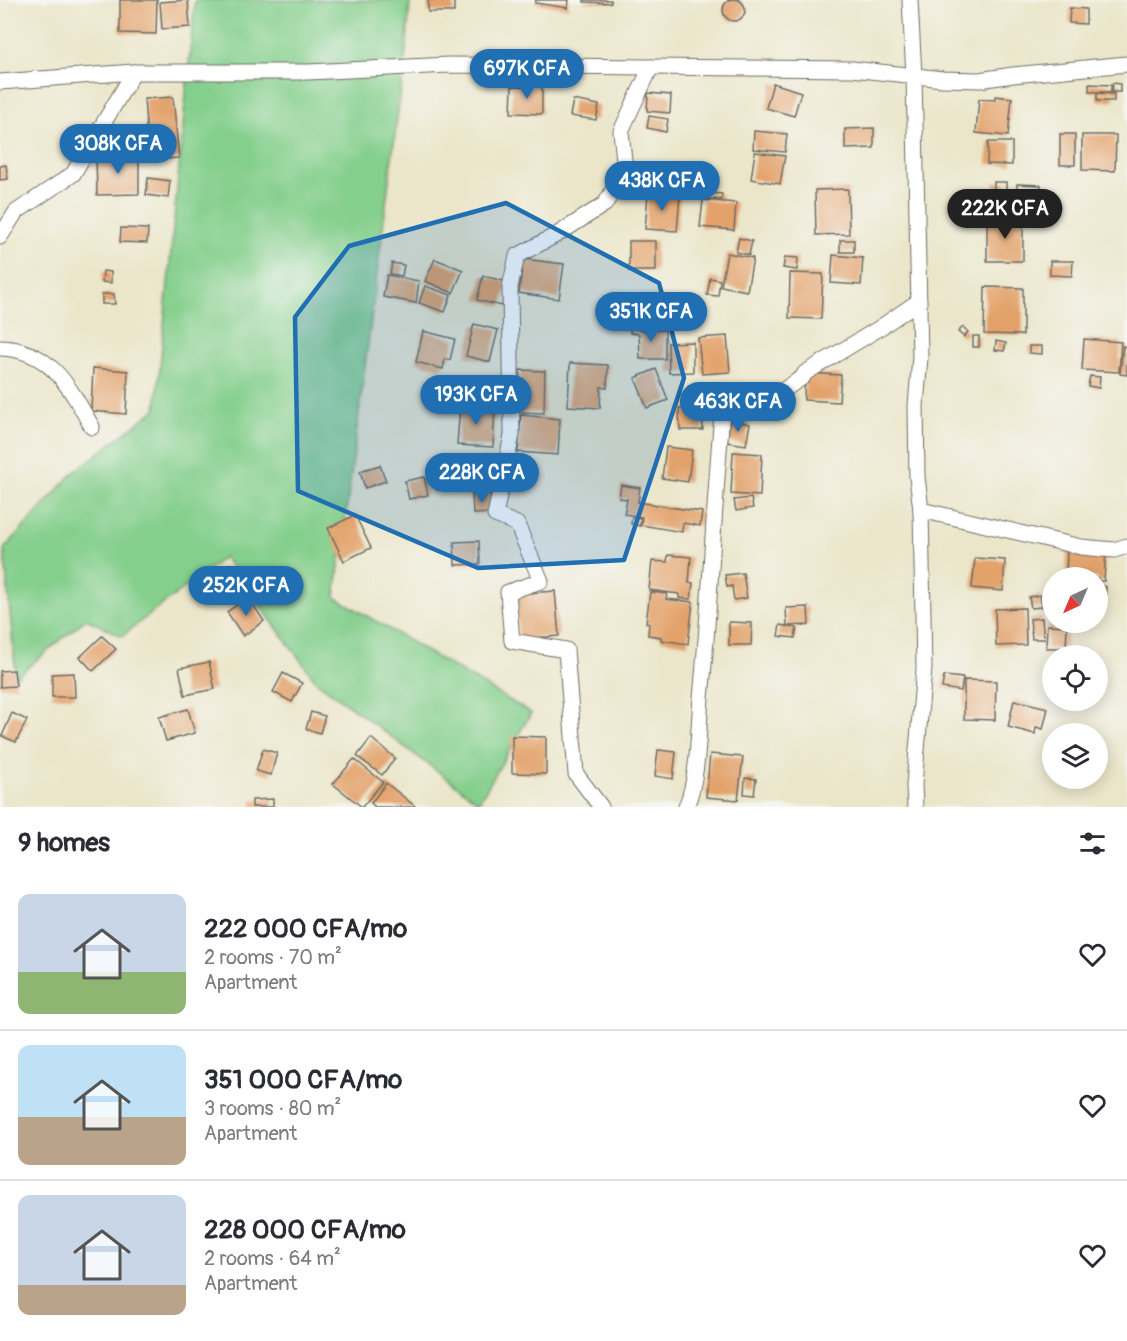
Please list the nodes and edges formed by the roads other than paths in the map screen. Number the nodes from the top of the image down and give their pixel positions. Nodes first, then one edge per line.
1 (910, 0) edge
2 (1127, 64) edge
3 (651, 67) junction
4 (134, 72) junction
5 (914, 76) junction
6 (0, 82) edge
7 (0, 237) edge
8 (919, 301) junction
9 (0, 348) edge
10 (92, 428) dead end
11 (921, 510) junction
12 (1127, 546) edge
13 (601, 807) edge
14 (686, 807) edge
15 (915, 807) edge

1 - 5 street
2 - 5 street
3 - 4 street
3 - 5 street
3 - 13 street
4 - 6 street
4 - 7 street
5 - 8 street
8 - 11 street
8 - 14 street
9 - 10 street
11 - 12 street
11 - 15 street

